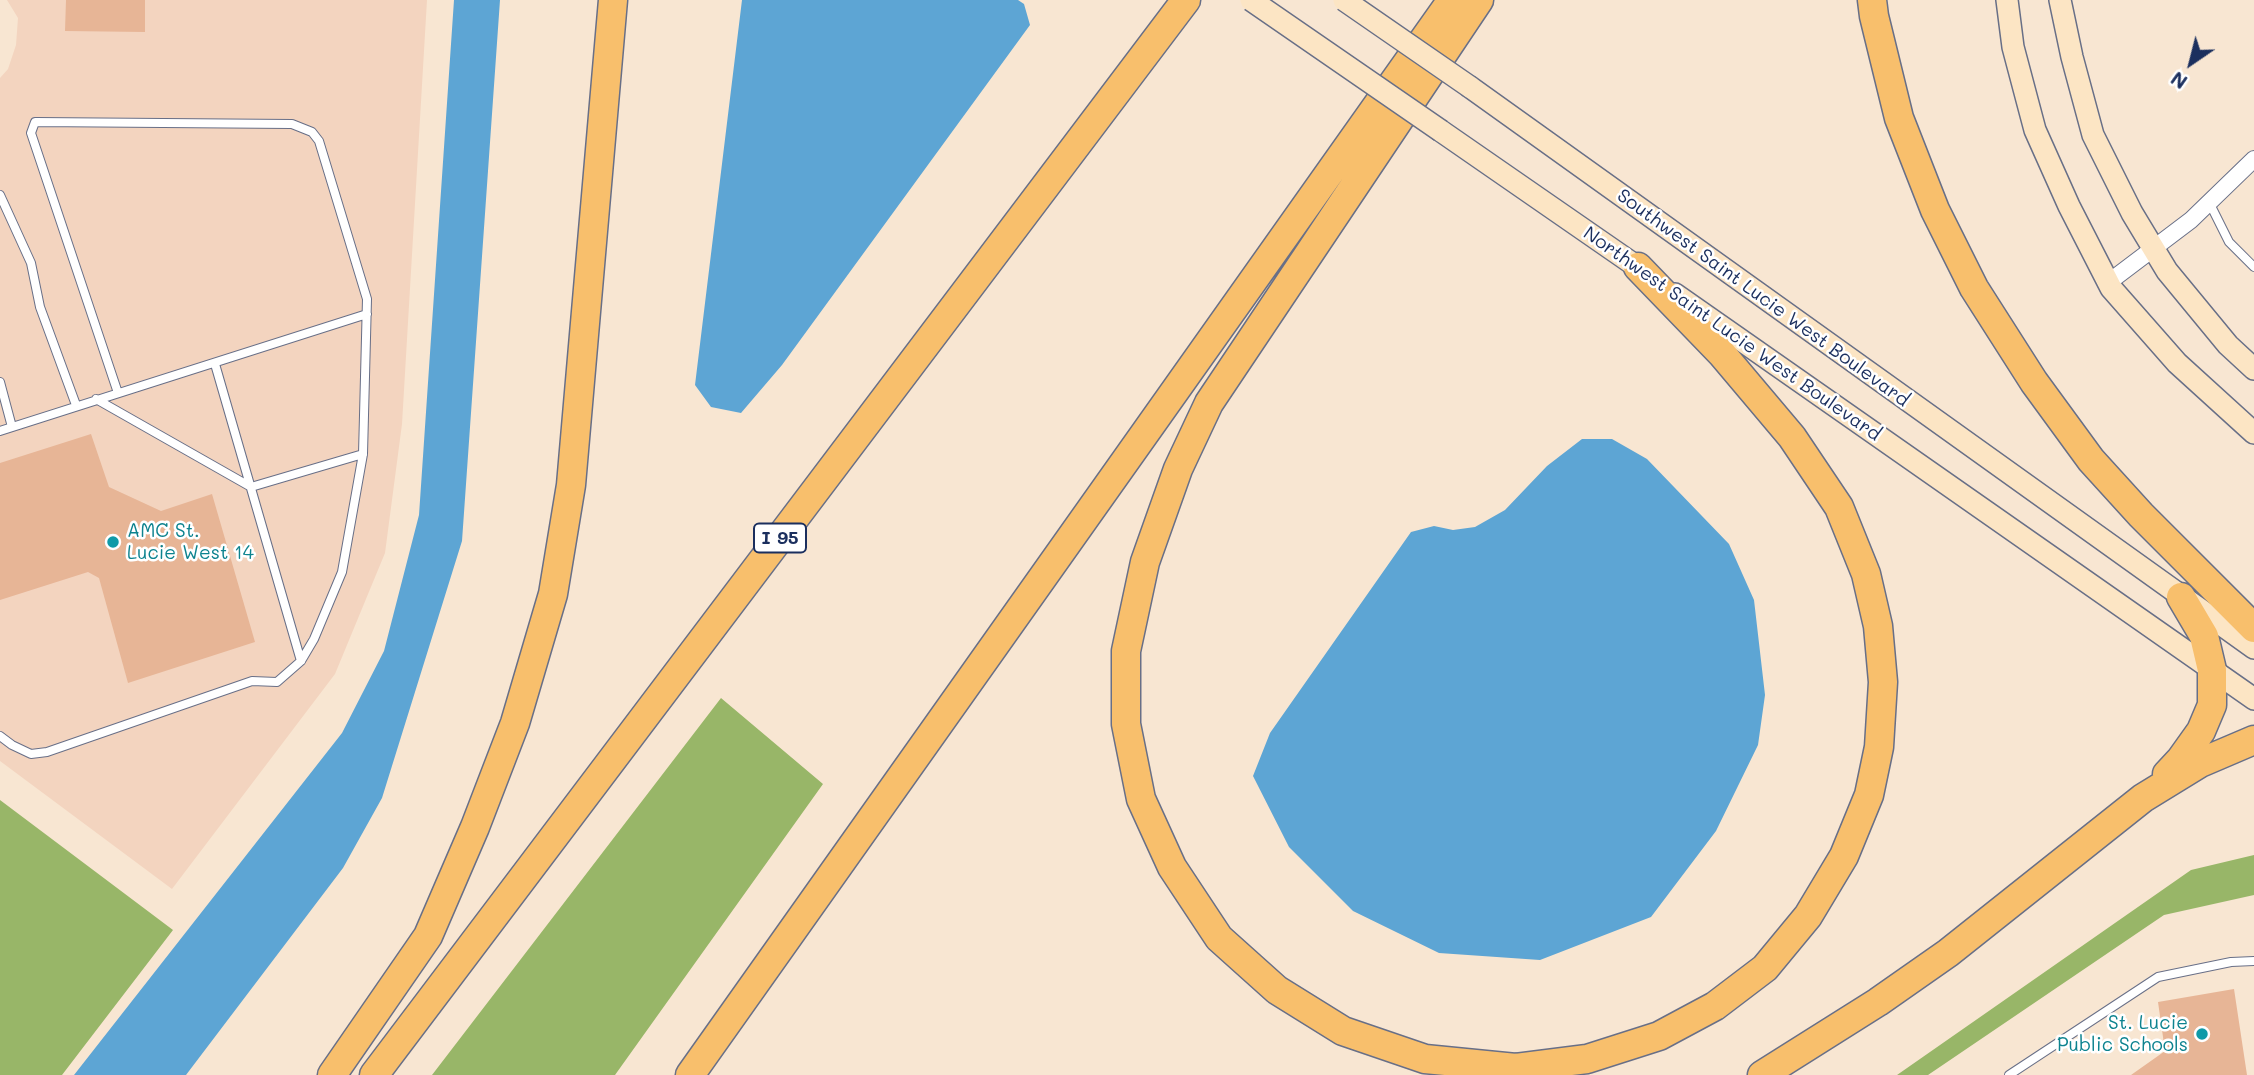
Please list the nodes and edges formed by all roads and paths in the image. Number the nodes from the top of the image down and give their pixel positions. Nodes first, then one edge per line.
1 (613, 0) edge
2 (1186, 0) edge
3 (1251, 0) edge
4 (1344, 0) edge
5 (1451, 0) edge
6 (1479, 0) edge
7 (1872, 0) edge
8 (2007, 0) edge
9 (2060, 0) edge
10 (2254, 159) edge
11 (0, 195) edge
12 (2209, 202) junction
13 (2154, 249) junction
14 (1638, 267) junction
15 (2254, 267) edge
16 (2109, 282) junction
17 (367, 314) junction
18 (215, 364) junction
19 (2254, 369) edge
20 (0, 382) edge
21 (118, 393) junction
22 (96, 399) junction
23 (76, 405) junction
24 (12, 427) junction
25 (0, 431) edge
26 (2254, 433) edge
27 (363, 454) junction
28 (251, 487) junction
29 (2181, 597) junction
30 (2254, 628) edge
31 (2254, 648) edge
32 (301, 661) junction
33 (2212, 670) junction
34 (2254, 699) edge
35 (0, 736) edge
36 (2254, 740) edge
37 (2143, 798) junction
38 (2254, 961) edge
39 (332, 1075) edge
40 (374, 1075) edge
41 (690, 1075) edge
42 (1762, 1075) edge
43 (2009, 1075) edge

1 - 39 highway
2 - 40 highway, I 95
3 - 14 main road, Northwest Saint Lucie West Boulevard, bridge
4 - 29 main road, Southwest Saint Lucie West Boulevard, bridge
5 - 41 highway
6 - 14 highway
7 - 30 highway
8 - 16 main road
9 - 13 main road
10 - 12 street
11 - 23 lane
12 - 13 street
12 - 15 lane
13 - 16 street
13 - 19 main road
14 - 33 main road, Northwest Saint Lucie West Boulevard
16 - 26 main road
17 - 18 lane
17 - 21 lane
17 - 27 lane
18 - 21 lane
18 - 28 lane
20 - 24 lane
21 - 22 lane
22 - 23 lane
22 - 28 lane
23 - 24 lane
24 - 25 lane
27 - 28 lane
27 - 32 lane
28 - 32 lane
29 - 31 main road, Southwest Saint Lucie West Boulevard
29 - 33 highway
32 - 35 lane
33 - 34 main road, Northwest Saint Lucie West Boulevard
33 - 37 highway
36 - 37 highway
37 - 42 highway
38 - 43 lane

